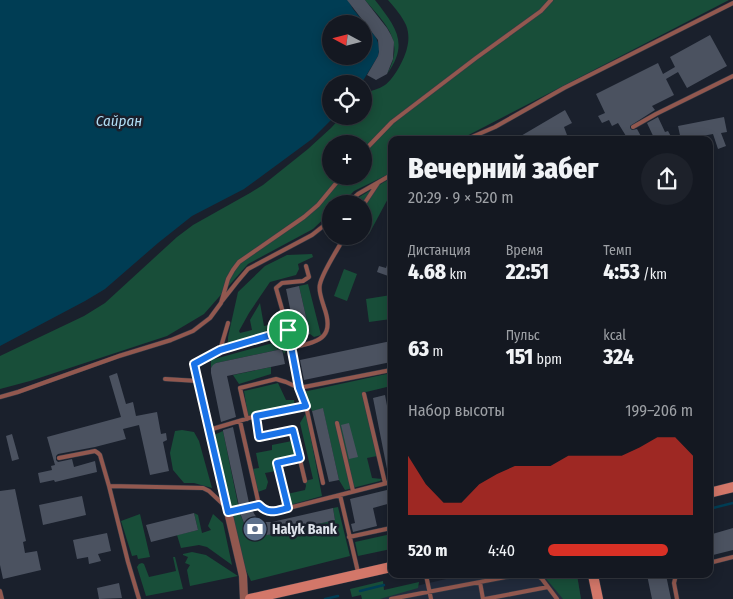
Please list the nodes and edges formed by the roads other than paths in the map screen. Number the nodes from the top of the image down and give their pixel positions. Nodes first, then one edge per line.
1 (551, 0) edge
2 (733, 3) edge
3 (733, 76) edge
4 (633, 127) dead end
5 (474, 136) edge
6 (372, 143) edge
7 (388, 177) edge
8 (380, 181) junction
9 (335, 185) edge
10 (357, 195) edge
11 (370, 195) edge
12 (322, 227) edge
13 (340, 245) edge
14 (306, 266) dead end
15 (221, 303) junction
16 (228, 323) dead end
17 (288, 330) junction
18 (292, 348) junction
19 (220, 350) junction
20 (388, 371) edge
21 (165, 379) dead end
22 (198, 381) junction
23 (299, 388) junction
24 (364, 394) dead end
25 (0, 397) edge
26 (306, 406) junction
27 (256, 416) junction
28 (247, 418) junction
29 (240, 421) junction
30 (337, 423) dead end
31 (209, 430) junction
32 (59, 458) dead end
33 (300, 458) junction
34 (305, 480) dead end
35 (323, 482) dead end
36 (388, 482) edge
37 (385, 483) junction
38 (109, 486) junction
39 (733, 487) edge
40 (353, 491) junction
41 (713, 492) edge
42 (340, 495) junction
43 (259, 505) junction
44 (288, 508) junction
45 (228, 510) junction
46 (388, 529) edge
47 (349, 537) junction
48 (733, 557) edge
49 (713, 562) edge
50 (388, 568) edge
51 (358, 575) junction
52 (427, 578) edge
53 (501, 578) edge
54 (541, 578) edge
55 (594, 578) edge
56 (675, 578) edge
57 (480, 582) junction
58 (548, 587) junction
59 (0, 591) edge
60 (430, 591) junction
61 (2, 599) edge
62 (139, 599) edge
63 (244, 599) edge
64 (250, 599) edge
65 (391, 599) edge
66 (431, 599) edge
67 (484, 599) edge
68 (557, 599) edge
69 (598, 599) edge
70 (677, 599) edge

1 - 6 lane
2 - 5 lane
3 - 4 lane
7 - 8 lane
8 - 10 lane
8 - 11 lane
9 - 15 lane
12 - 15 lane
13 - 18 lane
14 - 17 lane
15 - 25 lane
16 - 19 lane
17 - 18 lane
17 - 19 lane
18 - 23 lane
19 - 22 lane
20 - 23 lane
21 - 22 lane
22 - 31 lane
23 - 26 lane
23 - 28 lane
24 - 37 lane
26 - 27 lane
26 - 35 lane
27 - 28 lane
27 - 33 lane
28 - 29 lane
29 - 31 lane
29 - 43 lane
30 - 40 lane
31 - 45 street
32 - 38 lane
33 - 34 lane
33 - 44 lane
36 - 37 lane
37 - 40 lane
38 - 45 lane
38 - 62 lane
39 - 41 main road
40 - 42 lane
42 - 44 lane
42 - 47 lane
43 - 44 lane
43 - 45 lane
45 - 63 street
46 - 47 lane
47 - 51 lane
48 - 49 lane
50 - 51 main road
51 - 64 main road
52 - 60 lane
53 - 57 lane
54 - 58 lane
55 - 69 main road
56 - 70 lane
57 - 60 lane
57 - 67 lane
58 - 67 lane
58 - 68 lane
59 - 61 lane
60 - 65 lane
60 - 66 lane

